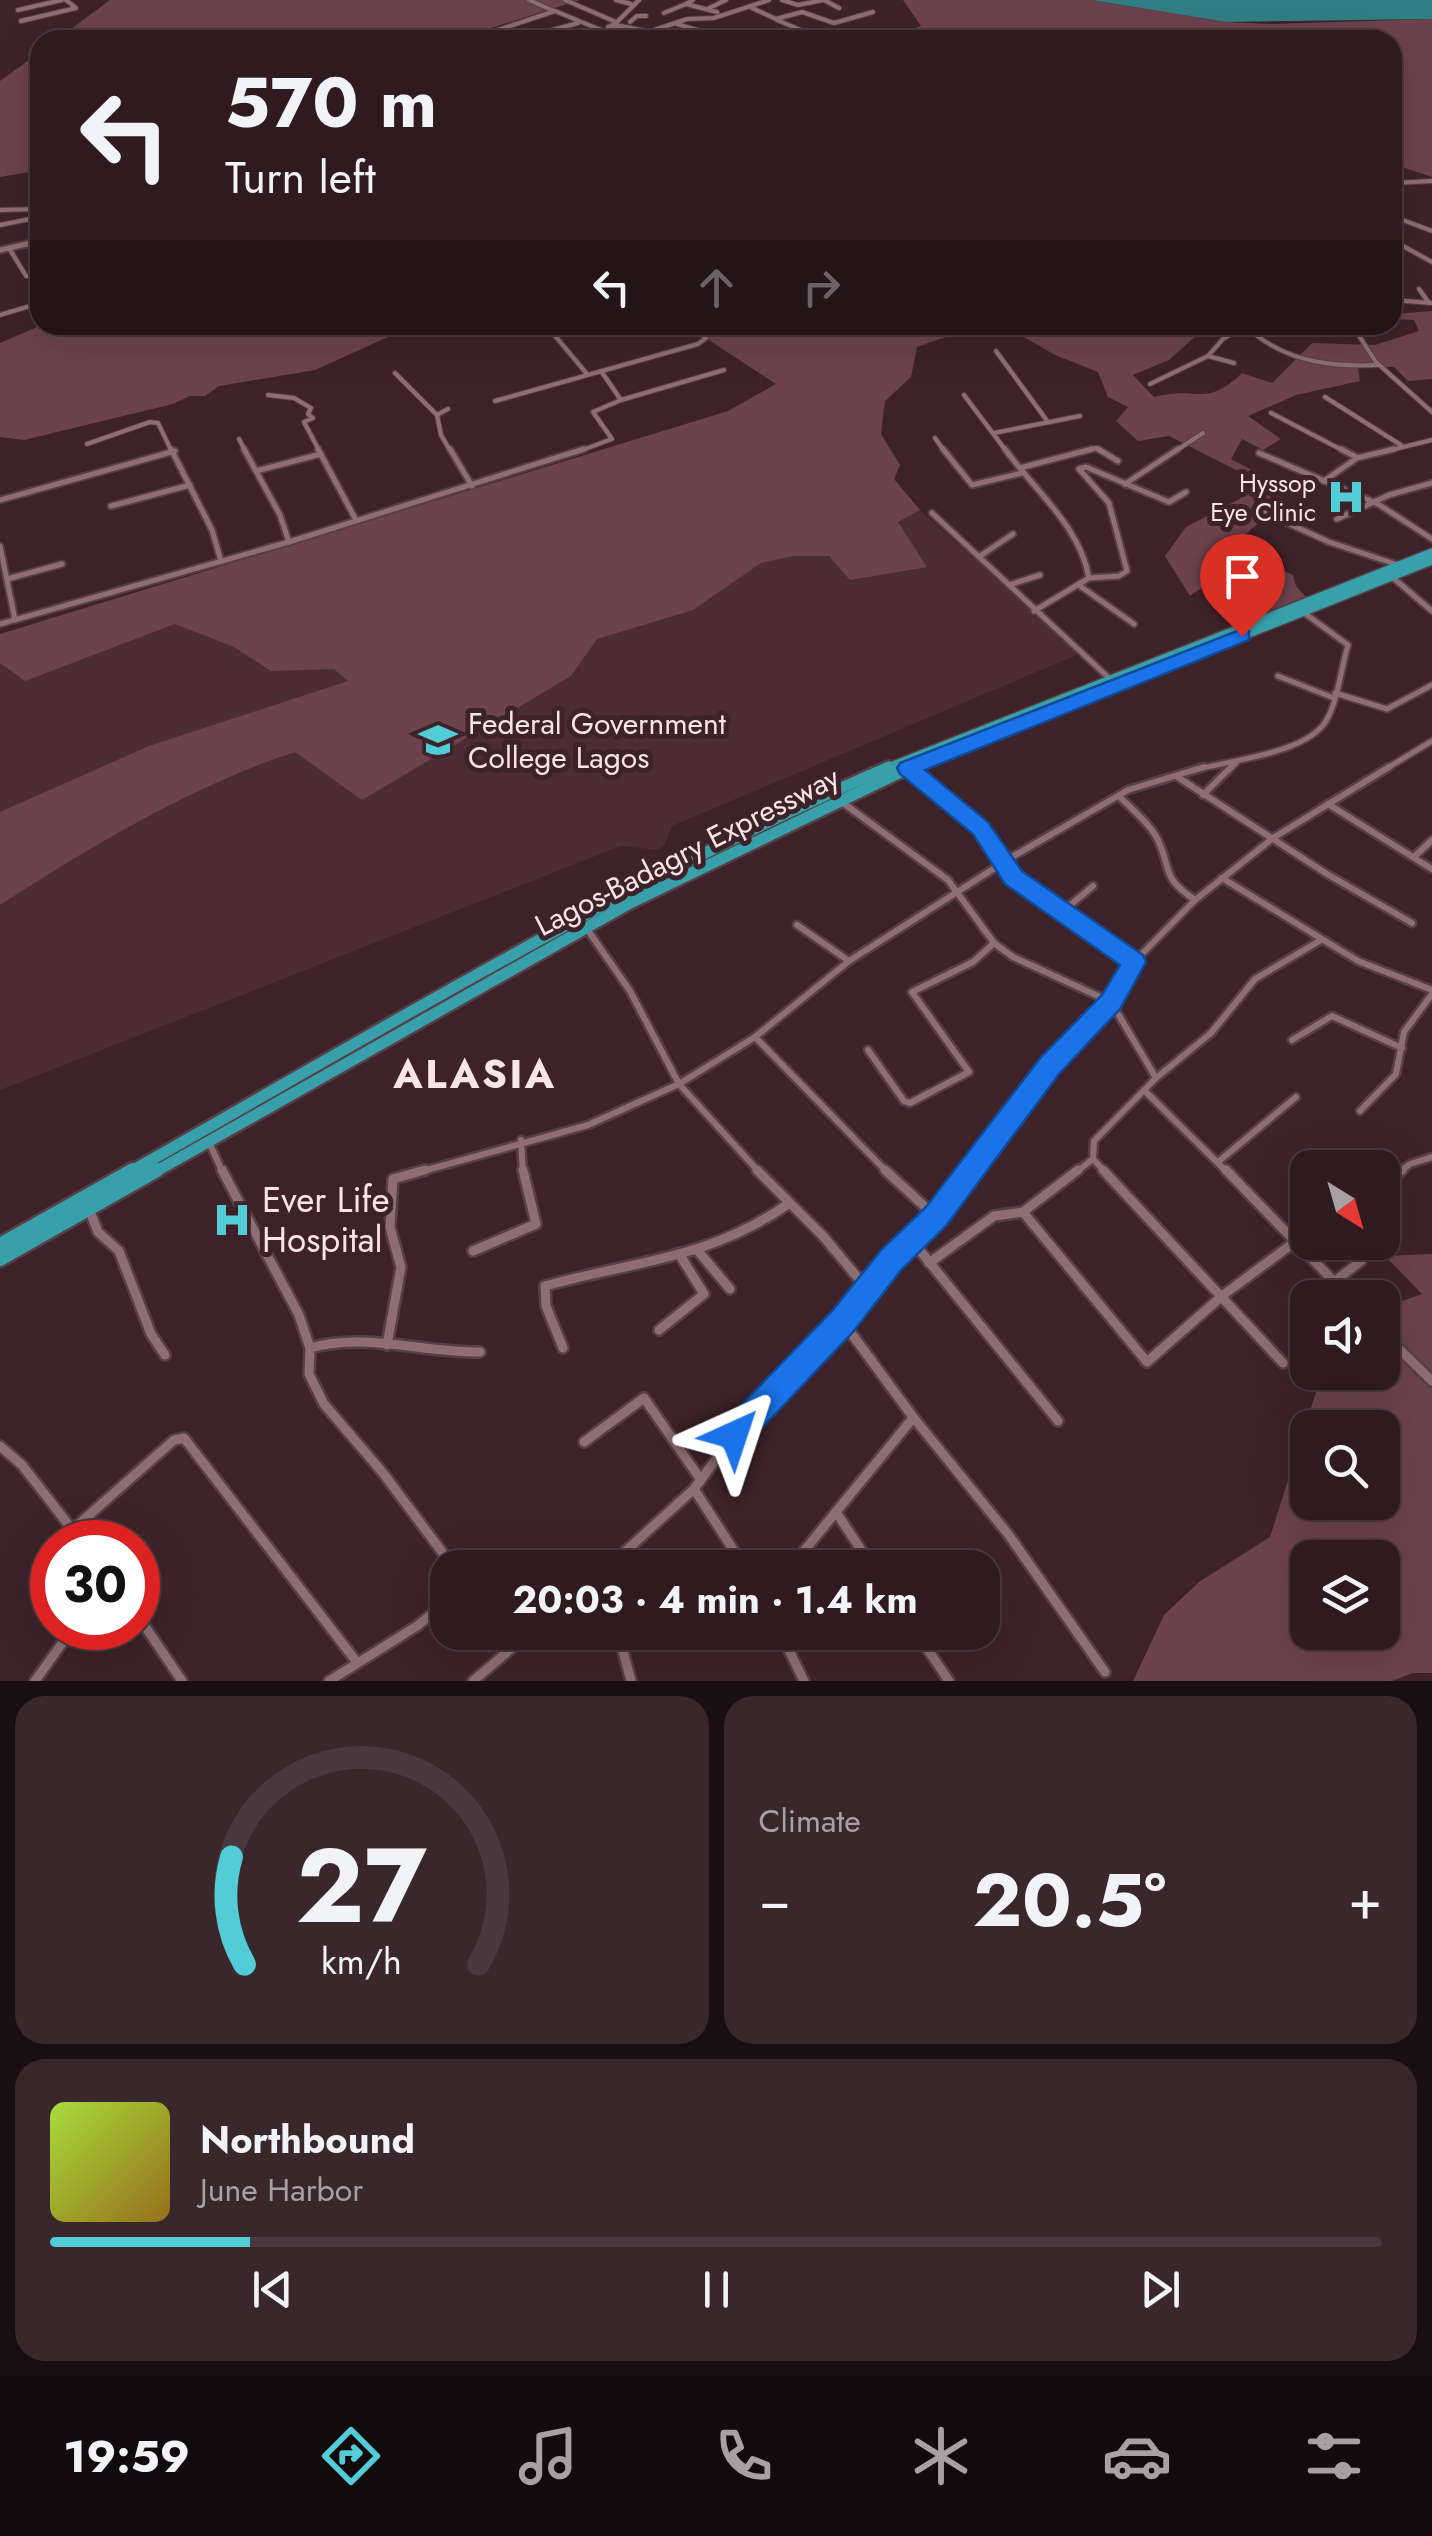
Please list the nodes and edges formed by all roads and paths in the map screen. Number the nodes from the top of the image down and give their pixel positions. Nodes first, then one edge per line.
1 (64, 0) edge
2 (529, 0) edge
3 (565, 0) edge
4 (616, 0) edge
5 (640, 0) edge
6 (693, 0) edge
7 (726, 0) edge
8 (769, 0) edge
9 (782, 0) edge
10 (824, 0) edge
11 (630, 4) junction
12 (686, 4) junction
13 (706, 6) junction
14 (752, 8) junction
15 (839, 8) dead end
16 (18, 10) dead end
17 (556, 11) junction
18 (716, 12) dead end
19 (874, 12) dead end
20 (664, 13) dead end
21 (863, 15) junction
22 (646, 16) dead end
23 (776, 19) junction
24 (877, 20) dead end
25 (21, 21) dead end
26 (578, 22) junction
27 (676, 24) junction
28 (616, 25) junction
29 (498, 30) edge
30 (550, 30) edge
31 (607, 30) edge
32 (619, 30) edge
33 (654, 30) joint
34 (697, 30) dead end
35 (801, 30) edge
36 (1432, 181) edge
37 (1402, 182) edge
38 (30, 209) edge
39 (0, 210) edge
40 (30, 219) edge
41 (1402, 220) edge
42 (0, 224) edge
43 (1432, 231) edge
44 (30, 243) edge
45 (1402, 246) edge
46 (9, 248) junction
47 (0, 250) edge
48 (1432, 262) edge
49 (30, 276) edge
50 (1419, 289) dead end
51 (1402, 301) edge
52 (1430, 303) edge
53 (30, 306) edge
54 (0, 316) edge
55 (554, 335) edge
56 (702, 335) edge
57 (1233, 335) edge
58 (1258, 335) edge
59 (1357, 335) edge
60 (996, 351) dead end
61 (1208, 356) junction
62 (1234, 362) dead end
63 (1379, 365) junction
64 (724, 370) dead end
65 (601, 371) junction
66 (395, 373) dead end
67 (586, 374) junction
68 (1150, 384) dead end
69 (268, 394) dead end
70 (964, 395) dead end
71 (1325, 397) dead end
72 (495, 400) dead end
73 (621, 400) junction
74 (448, 409) dead end
75 (1271, 412) dead end
76 (1432, 412) edge
77 (438, 415) junction
78 (1080, 416) dead end
79 (1048, 422) junction
80 (994, 432) junction
81 (1203, 433) dead end
82 (935, 438) dead end
83 (239, 439) dead end
84 (1432, 440) edge
85 (87, 444) dead end
86 (1402, 445) junction
87 (175, 451) junction
88 (1259, 453) dead end
89 (321, 454) junction
90 (1357, 458) junction
91 (1118, 461) dead end
92 (1021, 470) junction
93 (256, 471) junction
94 (1324, 481) junction
95 (1432, 483) edge
96 (190, 485) junction
97 (1124, 485) junction
98 (472, 486) junction
99 (1186, 492) dead end
100 (0, 500) edge
101 (1374, 502) junction
102 (112, 506) dead end
103 (1257, 509) dead end
104 (932, 513) dead end
105 (1336, 519) dead end
106 (356, 520) junction
107 (1013, 534) dead end
108 (1432, 539) edge
109 (289, 542) junction
110 (0, 546) edge
111 (1432, 553) edge
112 (980, 556) junction
113 (221, 560) junction
114 (1432, 560) edge
115 (62, 564) dead end
116 (1399, 566) junction
117 (1040, 576) dead end
118 (1391, 576) junction
119 (1090, 578) junction
120 (6, 579) junction
121 (1009, 585) junction
122 (1080, 586) junction
123 (1034, 610) junction
124 (1302, 611) junction
125 (1432, 611) edge
126 (15, 620) junction
127 (0, 624) edge
128 (1134, 624) dead end
129 (1278, 676) dead end
130 (1110, 679) junction
131 (1432, 685) edge
132 (1334, 696) junction
133 (1432, 741) edge
134 (1237, 762) junction
135 (908, 768) junction
136 (1175, 775) junction
137 (1203, 795) junction
138 (1120, 797) junction
139 (838, 799) junction
140 (1328, 804) junction
141 (1272, 838) junction
142 (1432, 840) edge
143 (1414, 857) junction
144 (1004, 863) junction
145 (1432, 869) edge
146 (1222, 877) junction
147 (1093, 886) dead end
148 (957, 892) junction
149 (1195, 900) junction
150 (1062, 912) junction
151 (1412, 923) dead end
152 (796, 925) dead end
153 (586, 928) junction
154 (1322, 940) junction
155 (994, 944) junction
156 (849, 961) junction
157 (1134, 962) junction
158 (1432, 992) edge
159 (1111, 1002) junction
160 (755, 1036) junction
161 (1292, 1040) dead end
162 (1402, 1048) junction
163 (868, 1050) dead end
164 (1156, 1078) junction
165 (679, 1084) junction
166 (1146, 1092) junction
167 (1296, 1097) dead end
168 (1360, 1111) dead end
169 (521, 1140) junction
170 (209, 1142) junction
171 (1431, 1158) edge
172 (1093, 1159) junction
173 (1218, 1162) junction
174 (1400, 1172) edge
175 (788, 1204) junction
176 (89, 1209) junction
177 (1023, 1212) junction
178 (936, 1216) junction
179 (1290, 1233) edge
180 (914, 1242) junction
181 (0, 1246) edge
182 (1290, 1247) edge
183 (473, 1251) dead end
184 (698, 1251) junction
185 (0, 1258) edge
186 (681, 1258) junction
187 (1316, 1260) edge
188 (1362, 1260) dead end
189 (929, 1263) junction
190 (1334, 1280) edge
191 (1336, 1280) edge
192 (730, 1289) dead end
193 (868, 1290) junction
194 (1222, 1296) junction
195 (843, 1322) junction
196 (658, 1330) dead end
197 (386, 1345) junction
198 (310, 1348) junction
199 (563, 1348) dead end
200 (1400, 1350) edge
201 (480, 1352) dead end
202 (165, 1355) dead end
203 (1284, 1363) dead end
204 (1432, 1381) edge
205 (913, 1418) junction
206 (1058, 1421) dead end
207 (584, 1442) dead end
208 (0, 1447) edge
209 (697, 1485) junction
210 (836, 1512) junction
211 (63, 1520) edge
212 (83, 1520) edge
213 (441, 1550) edge
214 (627, 1550) edge
215 (735, 1550) edge
216 (805, 1550) edge
217 (861, 1550) edge
218 (430, 1615) edge
219 (160, 1648) edge
220 (57, 1650) edge
221 (511, 1650) edge
222 (623, 1650) edge
223 (789, 1650) edge
224 (928, 1650) edge
225 (356, 1661) junction
226 (1106, 1672) dead end
227 (477, 1680) edge
228 (35, 1681) edge
229 (182, 1681) edge
230 (330, 1681) edge
231 (631, 1681) edge
232 (804, 1681) edge
233 (949, 1681) edge

1 - 16 street
1 - 25 street
2 - 17 street
3 - 28 street
4 - 11 street
5 - 11 street
6 - 12 street
7 - 13 street
8 - 14 street
9 - 10 street
10 - 15 street
11 - 28 street
12 - 13 street
12 - 20 street
13 - 18 street
14 - 23 street
14 - 27 street
17 - 26 street
17 - 29 street
19 - 21 street
21 - 23 street
21 - 24 street
22 - 28 street
23 - 35 street
26 - 28 street
26 - 30 street
27 - 33 street
27 - 34 street
28 - 31 street
28 - 32 street
28 - 33 street
36 - 37 street
38 - 39 street
40 - 42 street
41 - 43 street
44 - 46 street
45 - 48 street
46 - 47 street
46 - 49 street
50 - 52 street
51 - 52 street
53 - 54 street
55 - 67 street
56 - 65 street
57 - 61 street
58 - 63 street
59 - 63 street
60 - 79 street
61 - 62 street
61 - 68 street
63 - 76 street
64 - 73 street
65 - 67 street
65 - 73 street
66 - 77 street
67 - 72 street
69 - 89 street
70 - 80 street
71 - 86 street
73 - 98 street
74 - 77 street
75 - 90 street
77 - 98 street
78 - 79 street
79 - 80 street
80 - 92 street
81 - 97 street
82 - 92 street
83 - 93 street
84 - 86 street
85 - 87 street
86 - 90 street
87 - 96 street
87 - 100 street
88 - 94 street
89 - 93 street
89 - 106 street
90 - 94 street
91 - 92 street
92 - 119 street
93 - 109 street
94 - 101 street
95 - 101 street
96 - 102 street
96 - 113 street
97 - 99 street
97 - 119 street
98 - 106 street
101 - 105 street
101 - 108 street
103 - 116 street
104 - 112 street
106 - 109 street
107 - 112 street
109 - 113 street
110 - 120 street
111 - 116 highway, Lagos-Badagry Expressway
112 - 121 street
113 - 126 street
114 - 118 highway, Lagos-Badagry Expressway
115 - 120 street
116 - 130 highway, Lagos-Badagry Expressway
117 - 121 street
118 - 124 highway, Lagos-Badagry Expressway
118 - 125 street
119 - 122 street
120 - 126 street
121 - 123 street
122 - 123 street
122 - 128 street
123 - 130 street
124 - 132 street
124 - 135 highway, Lagos-Badagry Expressway
126 - 127 street
129 - 132 street
130 - 181 highway, Lagos-Badagry Expressway
131 - 132 street
132 - 134 street
133 - 140 street
134 - 136 street
134 - 137 street
135 - 139 highway, Lagos-Badagry Expressway
135 - 144 street
136 - 137 street
136 - 138 street
137 - 141 street
138 - 144 street
138 - 149 street
139 - 148 street
139 - 153 highway, Lagos-Badagry Expressway
140 - 141 street
140 - 143 street
141 - 146 street
141 - 151 street
142 - 143 street
143 - 145 street
144 - 148 street
144 - 150 street
146 - 149 street
146 - 154 street
147 - 150 street
148 - 155 street
148 - 156 street
149 - 157 street
150 - 157 street
152 - 156 street
153 - 165 street
153 - 170 highway, Lagos-Badagry Expressway
154 - 158 street
154 - 164 street
155 - 159 street
155 - 163 street
156 - 160 street
157 - 159 street
158 - 162 street
159 - 164 street
159 - 178 street
160 - 165 street
160 - 178 street
161 - 162 street
162 - 168 street
164 - 166 street
165 - 169 street
165 - 175 street
166 - 172 street
166 - 173 street
167 - 173 street
169 - 183 street
169 - 197 street
170 - 176 highway, Lagos-Badagry Expressway
170 - 198 street
171 - 174 street
172 - 177 street
172 - 194 street
173 - 179 street
175 - 184 street
175 - 193 street
176 - 185 highway, Lagos-Badagry Expressway
176 - 202 street
177 - 189 street
177 - 194 street
178 - 180 street
180 - 189 street
180 - 193 street
182 - 194 street
184 - 186 street
184 - 192 street
186 - 196 street
186 - 199 street
187 - 190 street
188 - 191 street
189 - 206 street
193 - 195 street
194 - 203 street
195 - 205 street
195 - 209 street
197 - 198 street
197 - 201 street
198 - 213 street
200 - 204 street
205 - 210 street
205 - 226 street
207 - 209 street
208 - 211 street
209 - 214 street
209 - 215 street
210 - 216 street
210 - 217 street
212 - 225 street
218 - 225 street
219 - 229 street
220 - 228 street
221 - 227 street
222 - 231 street
223 - 232 street
224 - 233 street
225 - 230 street

